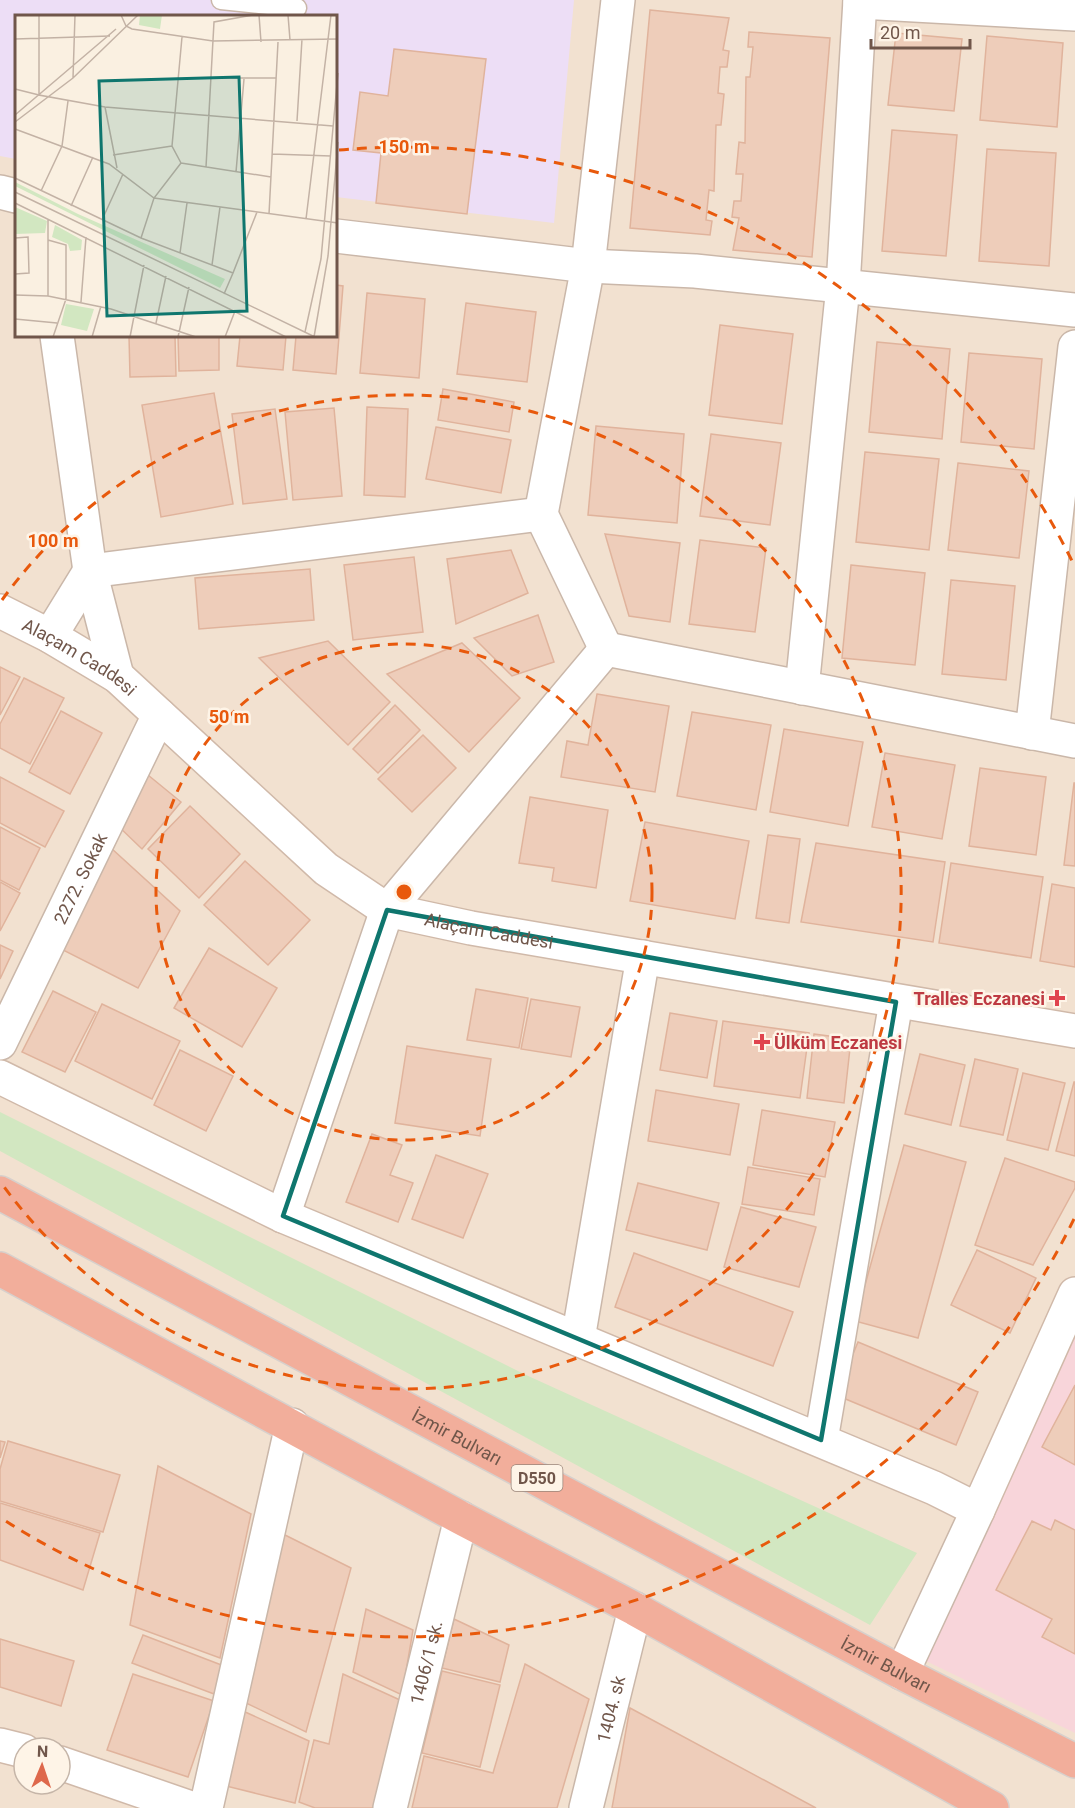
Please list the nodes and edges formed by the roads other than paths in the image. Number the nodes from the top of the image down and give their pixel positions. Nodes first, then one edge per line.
1 (221, 0) edge
2 (618, 0) edge
3 (860, 1) edge
4 (297, 8) dead end
5 (1075, 14) edge
6 (0, 192) edge
7 (15, 196) edge
8 (338, 236) edge
9 (588, 266) junction
10 (843, 286) junction
11 (1075, 310) edge
12 (57, 338) edge
13 (1075, 347) edge
14 (541, 514) junction
15 (90, 571) junction
16 (0, 611) edge
17 (50, 636) junction
18 (606, 649) junction
19 (117, 676) junction
20 (802, 688) junction
21 (159, 715) junction
22 (1032, 733) junction
23 (1075, 741) edge
24 (387, 910) junction
25 (644, 957) junction
26 (896, 1002) junction
27 (1075, 1031) edge
28 (0, 1043) edge
29 (0, 1077) edge
30 (0, 1193) edge
31 (283, 1216) junction
32 (0, 1269) edge
33 (1075, 1294) edge
34 (578, 1339) junction
35 (292, 1425) junction
36 (821, 1440) junction
37 (978, 1510) junction
38 (461, 1518) junction
39 (635, 1609) junction
40 (902, 1673) junction
41 (1075, 1761) edge
42 (72, 1767) edge
43 (988, 1807) edge
44 (191, 1808) edge
45 (206, 1808) edge
46 (390, 1808) edge
47 (586, 1808) edge

1 - 4 lane
2 - 9 street
3 - 5 street
3 - 10 street
6 - 7 street
8 - 9 street
9 - 10 street
9 - 14 street
10 - 11 street
10 - 20 street
12 - 15 street
13 - 22 street
14 - 15 street
14 - 18 street
15 - 17 street
15 - 19 street
16 - 17 street, Alaçam Caddesi
17 - 19 street, Alaçam Caddesi
18 - 20 street
18 - 24 street
19 - 21 street, Alaçam Caddesi
20 - 22 street
21 - 24 street, Alaçam Caddesi
21 - 28 street, 2272. Sokak
22 - 23 street
24 - 25 street, Alaçam Caddesi
24 - 31 street
25 - 26 street, Alaçam Caddesi
25 - 34 street
26 - 27 street, Alaçam Caddesi
26 - 36 street
29 - 31 street
30 - 40 highway, İzmir Bulvarı / D550
31 - 34 street
32 - 35 highway
33 - 37 street
34 - 36 street
35 - 38 highway
35 - 45 street
36 - 37 street
37 - 40 street
38 - 39 highway
38 - 46 street, 1406/1 sk.
39 - 43 highway
39 - 47 street, 1404. sk
40 - 41 highway, İzmir Bulvarı / D550
42 - 44 street

